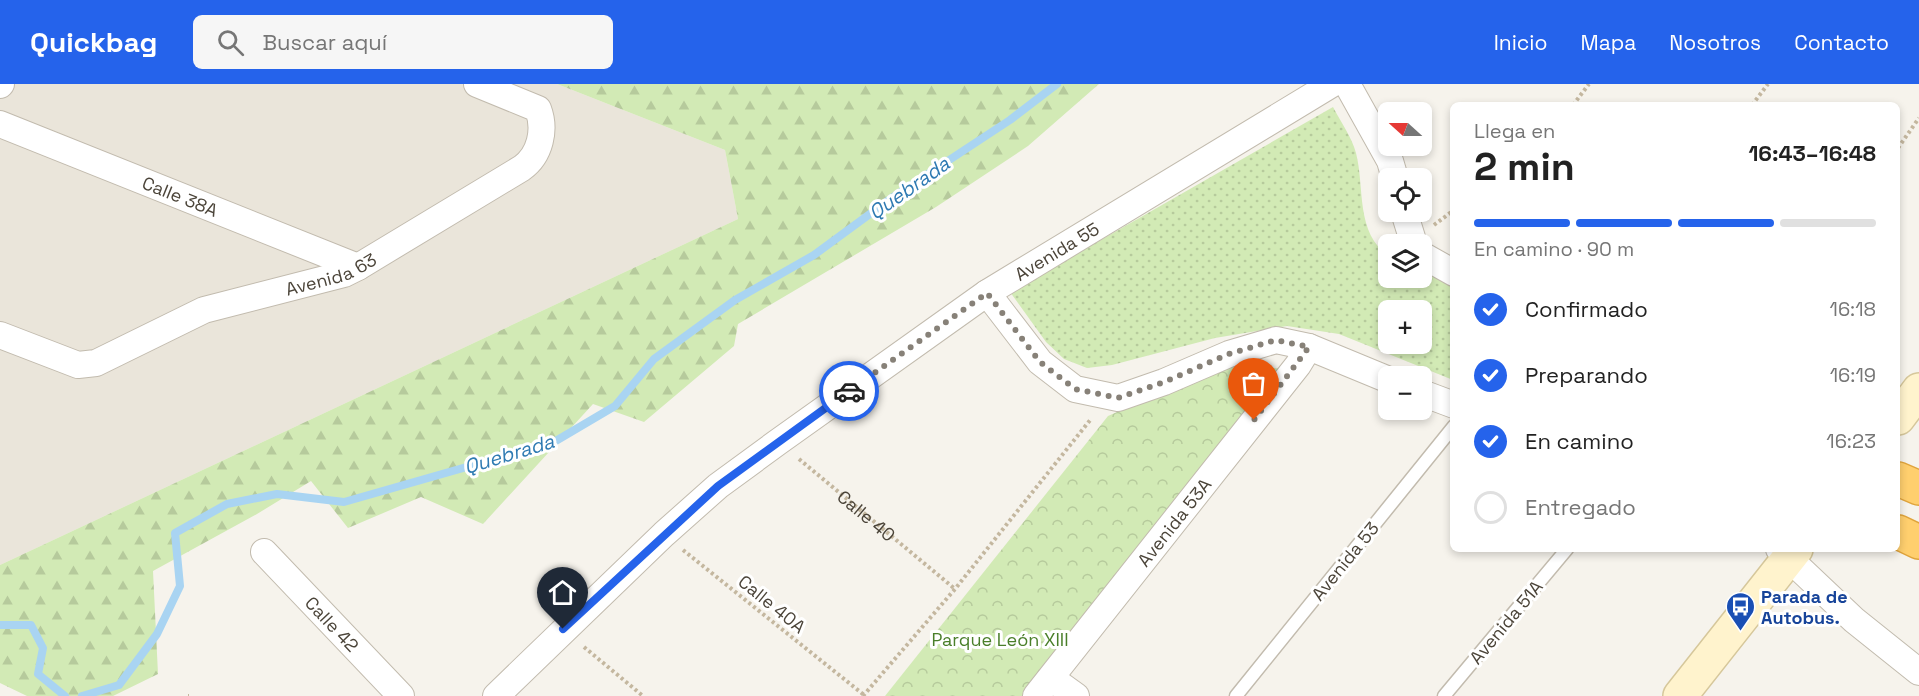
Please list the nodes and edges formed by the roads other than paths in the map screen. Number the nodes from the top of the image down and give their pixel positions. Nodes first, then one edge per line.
1 (477, 84) edge
2 (1332, 84) edge
3 (1347, 84) edge
4 (0, 124) edge
5 (1392, 168) edge
6 (1432, 261) edge
7 (358, 267) junction
8 (1450, 271) edge
9 (987, 293) junction
10 (0, 335) edge
11 (1309, 347) junction
12 (1378, 375) edge
13 (1919, 390) edge
14 (1432, 397) edge
15 (1450, 404) edge
16 (1900, 415) edge
17 (1450, 431) edge
18 (1900, 480) edge
19 (1919, 488) edge
20 (1900, 533) edge
21 (1919, 542) edge
22 (264, 552) dead end
23 (1564, 552) edge
24 (1788, 552) edge
25 (1919, 672) edge
26 (1044, 687) edge
27 (401, 696) edge
28 (496, 696) edge
29 (1076, 696) edge
30 (1236, 696) edge
31 (1444, 696) edge
32 (1680, 696) edge

1 - 7 street, Avenida 63
2 - 9 street, Avenida 55
3 - 5 street
4 - 7 street, Calle 38A
6 - 8 street
7 - 10 street, Avenida 63
9 - 11 street
9 - 28 street, Avenida 55
11 - 12 street
11 - 26 street, Avenida 53A
13 - 16 street
14 - 15 street
17 - 30 lane, Avenida 53
18 - 19 highway
20 - 21 highway
22 - 27 street, Calle 42
23 - 31 lane, Avenida 51A
24 - 25 street
24 - 32 street
26 - 29 street

